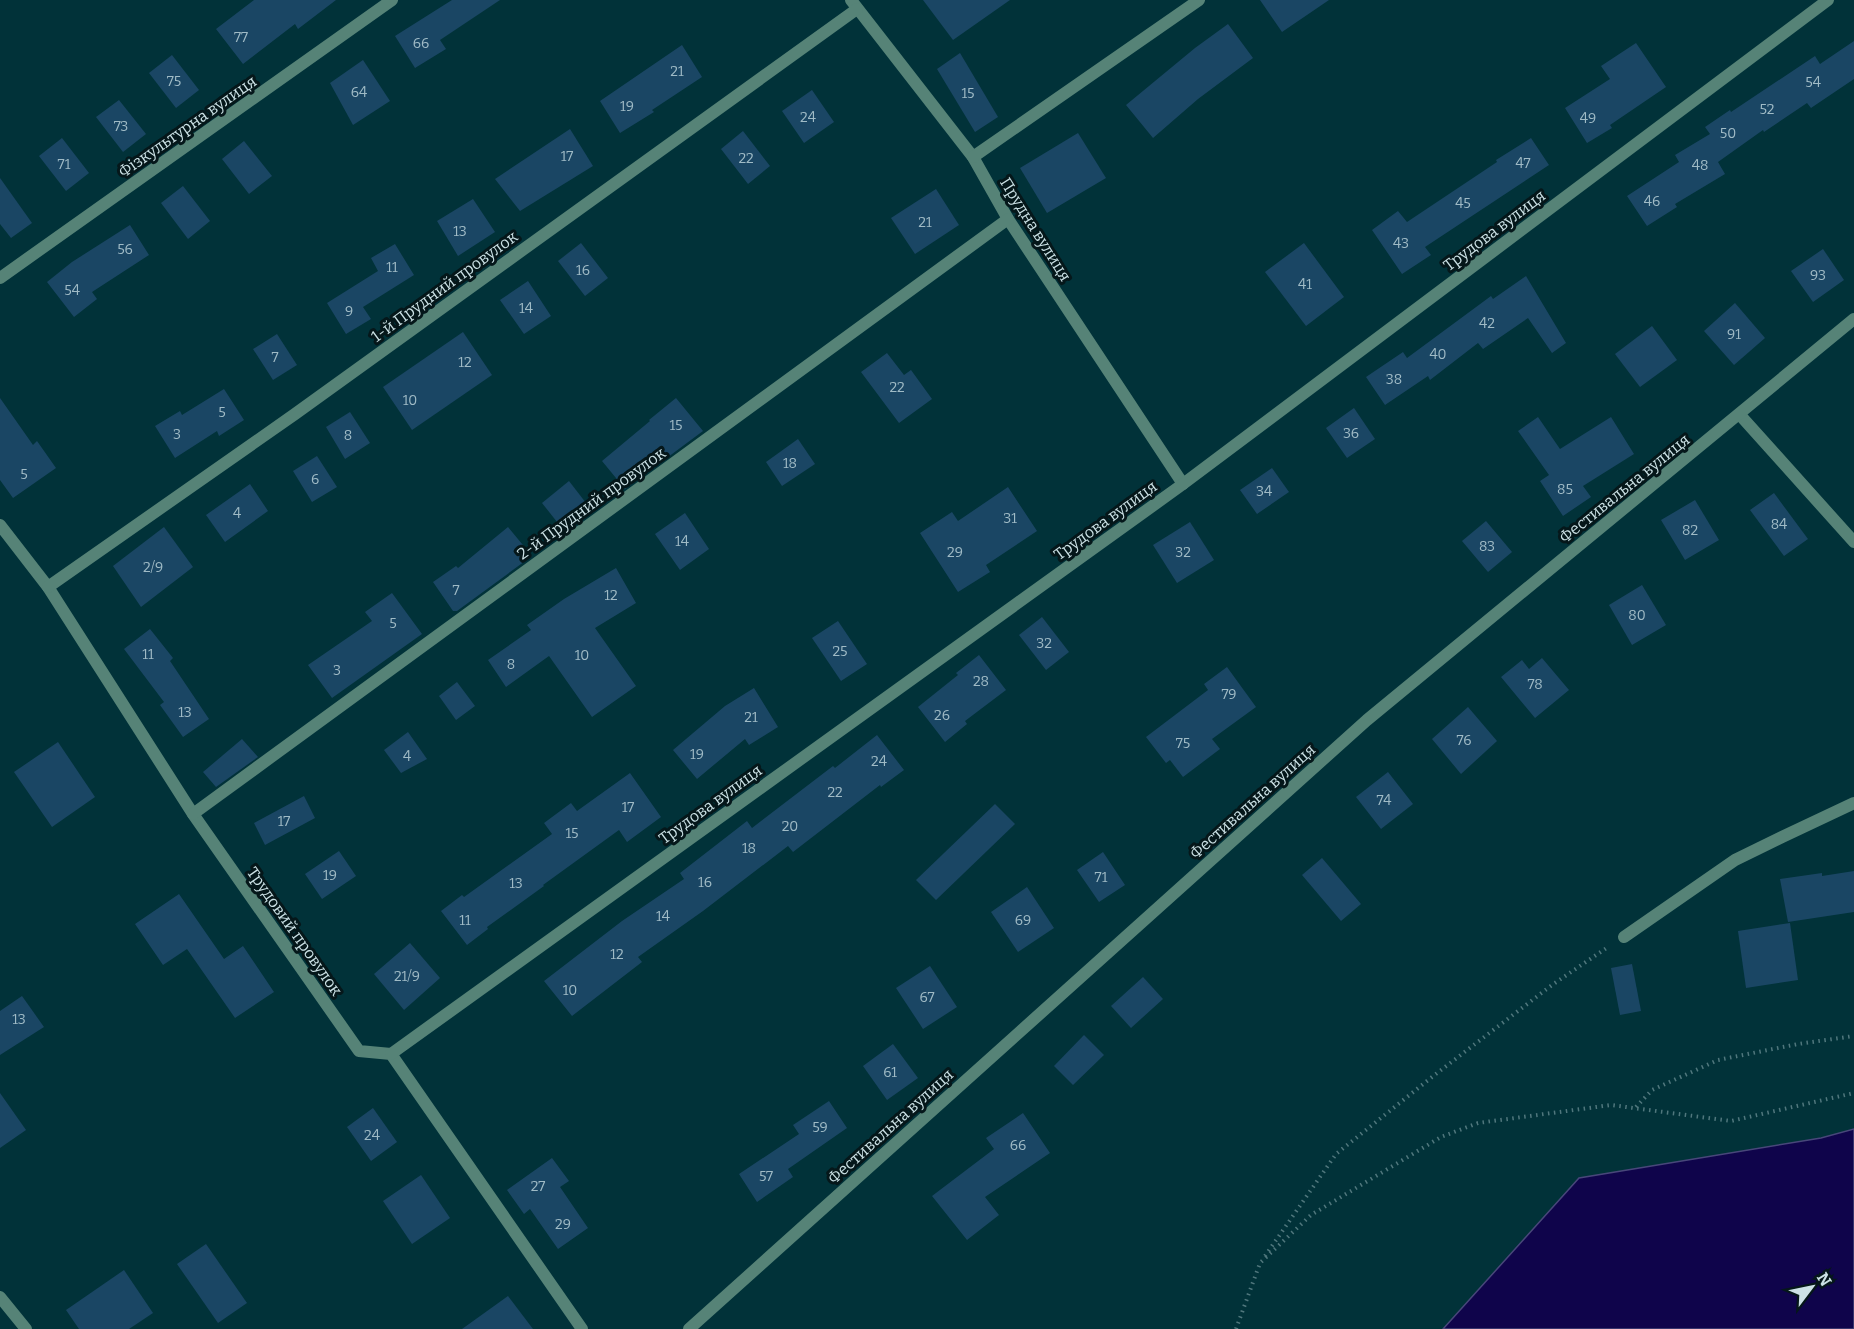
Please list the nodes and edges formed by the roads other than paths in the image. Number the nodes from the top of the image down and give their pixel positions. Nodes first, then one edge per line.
1 (392, 0) edge
2 (1199, 0) edge
3 (1828, 0) edge
4 (854, 4) edge
5 (973, 157) junction
6 (1008, 219) junction
7 (0, 278) edge
8 (1854, 319) edge
9 (1740, 415) junction
10 (1183, 484) junction
11 (0, 525) edge
12 (1854, 542) edge
13 (48, 587) junction
14 (1854, 804) edge
15 (193, 814) junction
16 (1624, 937) road end
17 (391, 1054) junction
18 (0, 1297) edge
19 (26, 1329) edge
20 (582, 1329) edge
21 (689, 1329) edge

1 - 7 street, Фізкультурна вулиця
2 - 5 street
3 - 10 street, Трудова вулиця
4 - 5 street, Прудна вулиця
4 - 13 street, 1-й Прудний провулок
5 - 6 street, Прудна вулиця
6 - 10 street, Прудна вулиця
6 - 15 street, 2-й Прудний провулок
8 - 9 street, Фестивальна вулиця
9 - 12 street
9 - 21 street, Фестивальна вулиця
10 - 17 street, Трудова вулиця
11 - 13 street, Трудовий провулок
13 - 15 street, Трудовий провулок
14 - 16 street
15 - 17 street, Трудовий провулок
17 - 20 street
18 - 19 street

